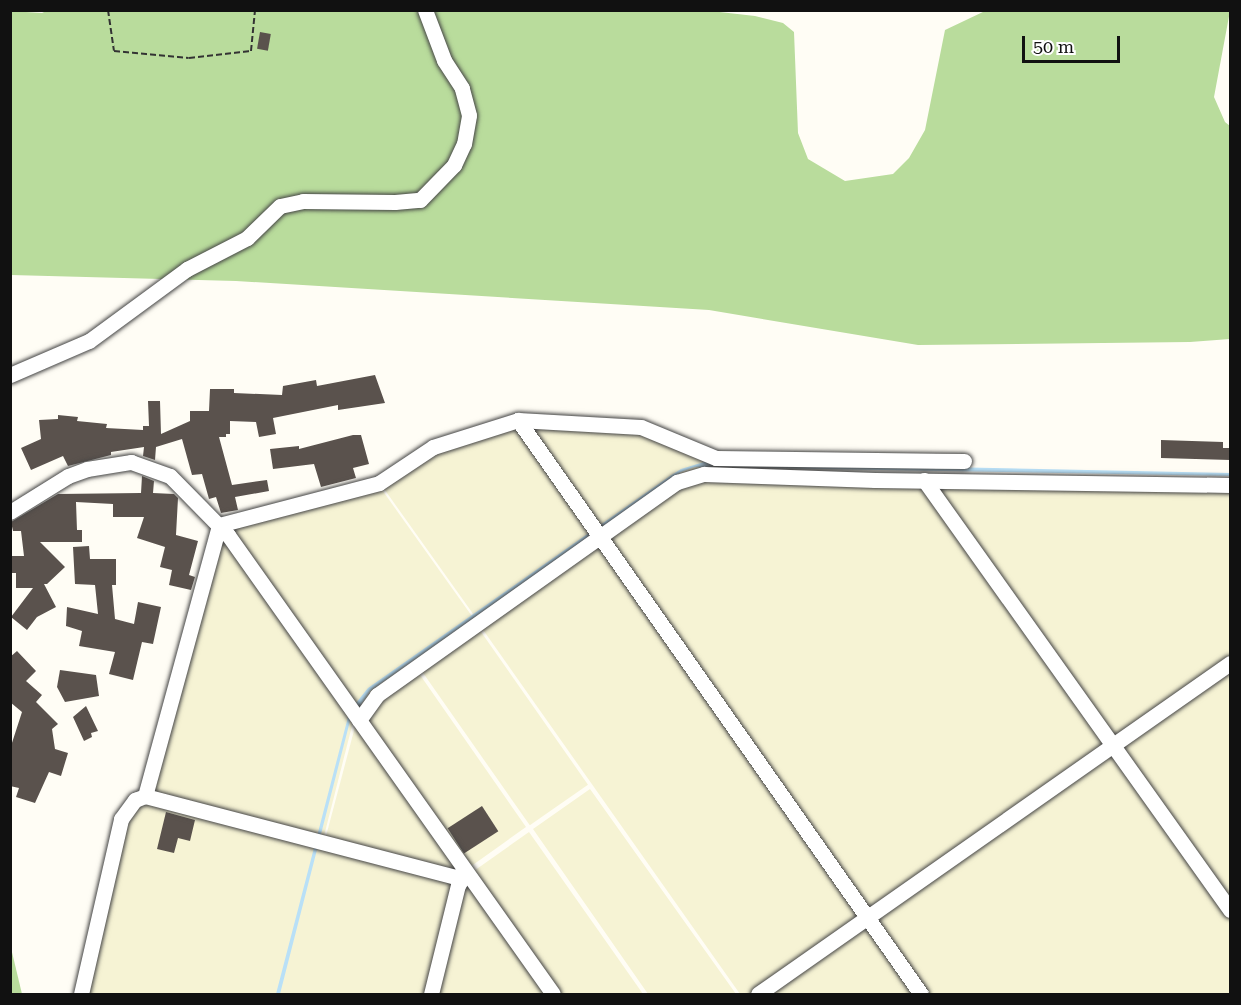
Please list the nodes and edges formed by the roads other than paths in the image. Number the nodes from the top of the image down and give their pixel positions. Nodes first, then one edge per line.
1 (425, 10) edge
2 (10, 375) edge
3 (518, 420) junction
4 (964, 461) dead end
5 (924, 480) junction
6 (1230, 485) edge
7 (10, 512) edge
8 (219, 525) junction
9 (600, 537) junction
10 (1230, 663) edge
11 (359, 720) junction
12 (1112, 745) junction
13 (145, 796) junction
14 (466, 873) junction
15 (1230, 910) edge
16 (866, 917) junction
17 (81, 994) edge
18 (431, 994) edge
19 (552, 994) edge
20 (758, 994) edge
21 (921, 994) edge

1 - 2 street
3 - 4 street
3 - 8 street
3 - 9 street
5 - 6 street
5 - 9 street
5 - 12 street
7 - 8 street
8 - 11 street
8 - 13 street
9 - 11 street
9 - 16 street
10 - 12 street
11 - 14 street
12 - 15 street
12 - 16 street
13 - 14 street
13 - 17 street
14 - 18 street
14 - 19 street
16 - 20 street
16 - 21 street

